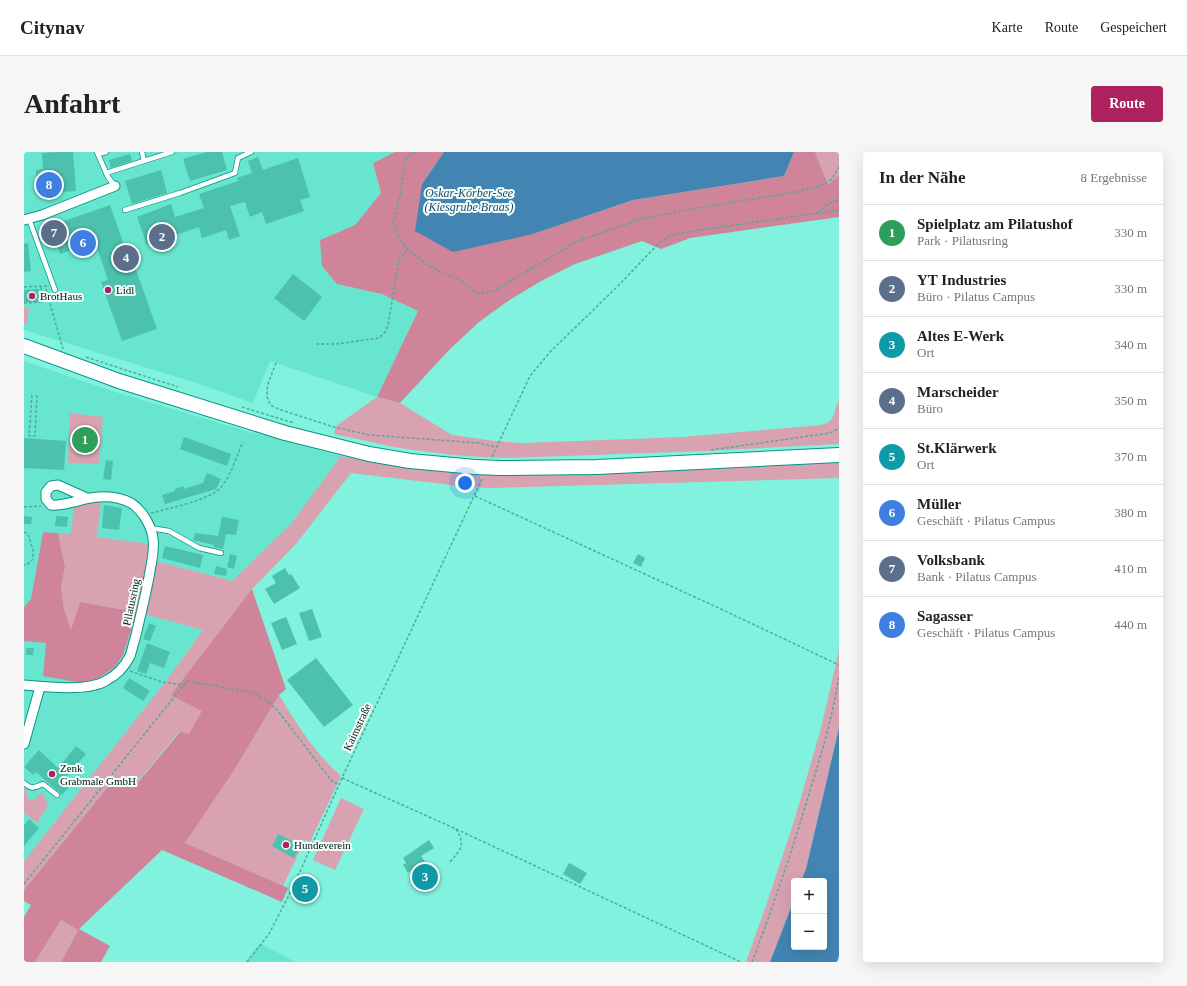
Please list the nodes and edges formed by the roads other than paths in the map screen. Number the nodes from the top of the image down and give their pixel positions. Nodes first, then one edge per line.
1 (106, 152) edge
2 (142, 152) edge
3 (172, 152) edge
4 (251, 152) edge
5 (98, 153) edge
6 (144, 161) junction
7 (106, 173) junction
8 (115, 186) joint
9 (125, 210) dead end
10 (27, 219) edge
11 (55, 290) dead end
12 (24, 346) edge
13 (839, 455) edge
14 (86, 498) junction
15 (150, 528) junction
16 (221, 553) dead end
17 (24, 685) edge
18 (40, 687) junction
19 (24, 744) edge
20 (24, 783) edge
21 (58, 795) dead end

1 - 5 lane
2 - 6 lane
3 - 6 lane
4 - 9 lane
5 - 7 lane
6 - 7 lane
7 - 8 lane
8 - 10 street
10 - 11 lane
12 - 13 main road, bridge
14 - 14 street, Pilatusring
14 - 15 street, Pilatusring
15 - 16 lane
15 - 18 street, Pilatusring
17 - 18 street, Pilatusring
18 - 19 street
20 - 21 lane

